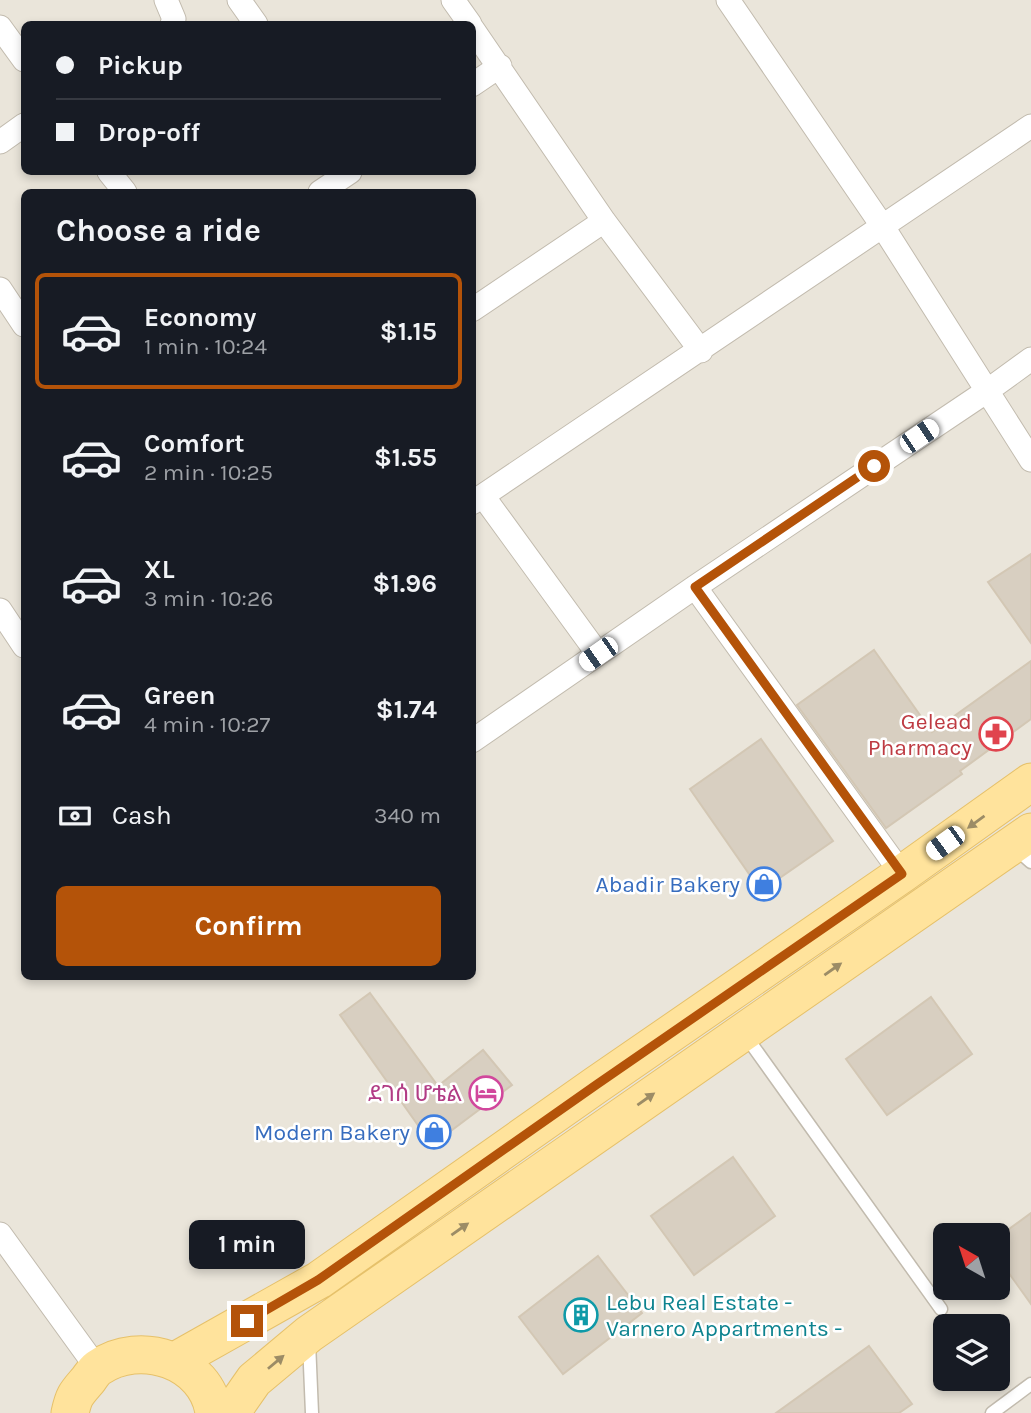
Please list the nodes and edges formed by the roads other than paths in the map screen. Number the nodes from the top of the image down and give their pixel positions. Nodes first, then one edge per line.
1 (166, 0) edge
2 (239, 0) edge
3 (453, 0) edge
4 (728, 0) edge
5 (173, 21) edge
6 (254, 21) edge
7 (468, 21) edge
8 (0, 27) edge
9 (476, 33) edge
10 (21, 56) edge
11 (500, 66) junction
12 (476, 82) edge
13 (21, 127) edge
14 (1031, 127) edge
15 (0, 142) edge
16 (111, 175) edge
17 (346, 175) edge
18 (122, 189) edge
19 (324, 189) edge
20 (604, 221) junction
21 (883, 228) junction
22 (0, 289) edge
23 (476, 307) edge
24 (21, 320) edge
25 (701, 351) junction
26 (1031, 359) edge
27 (987, 391) junction
28 (1031, 460) edge
29 (478, 500) edge
30 (695, 587) junction
31 (0, 610) edge
32 (21, 642) edge
33 (598, 654) junction
34 (476, 738) edge
35 (1031, 782) edge
36 (1025, 846) edge
37 (902, 874) junction
38 (742, 1032) junction
39 (0, 1234) edge
40 (941, 1309) dead end
41 (309, 1334) junction
42 (175, 1361) junction
43 (97, 1368) junction
44 (1031, 1384) edge
45 (71, 1413) edge
46 (215, 1413) edge
47 (231, 1413) edge
48 (312, 1413) edge
49 (992, 1413) edge

1 - 5 street
2 - 6 street
3 - 7 street
4 - 21 street
8 - 10 street
9 - 11 street
11 - 12 street
11 - 20 street
13 - 15 street
14 - 21 street
16 - 18 street
17 - 19 street
20 - 23 street
20 - 25 street
21 - 25 street
21 - 27 street
22 - 24 street
25 - 29 street
26 - 27 street
27 - 28 street
27 - 30 street
29 - 33 street
30 - 33 street
30 - 37 street
31 - 32 street
33 - 34 street
35 -> 37 main road
38 -> 36 main road
37 - 42 main road
38 - 40 lane
41 -> 38 main road
39 - 43 street
47 -> 41 main road
41 - 48 lane
42 - 43 main road
42 - 46 main road
43 - 45 main road
44 - 49 lane

